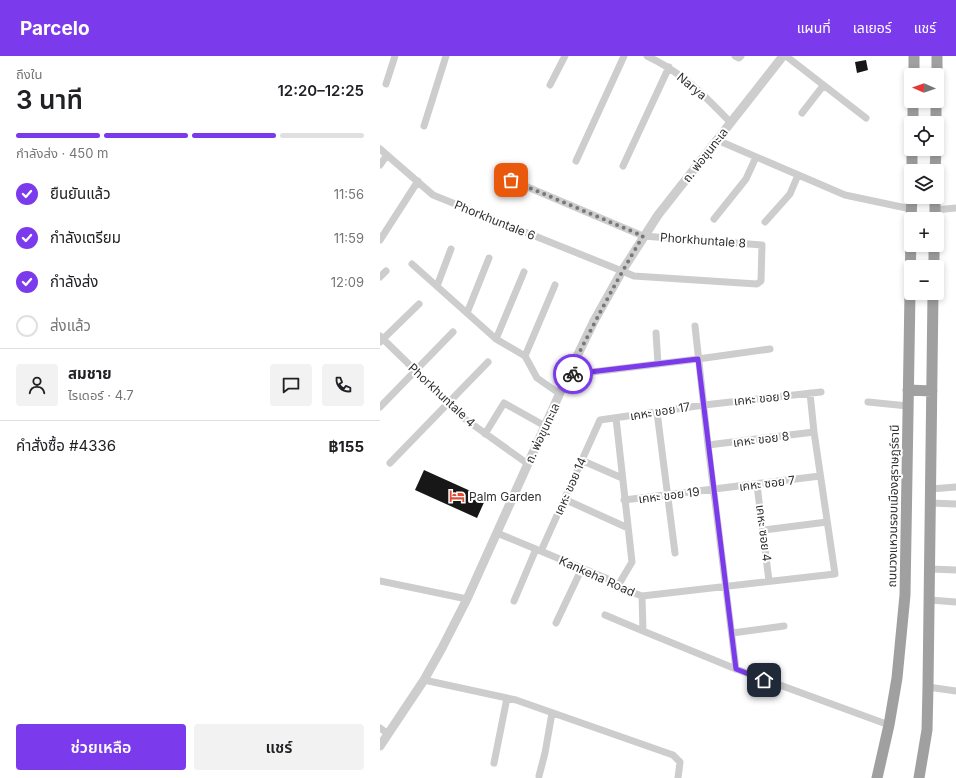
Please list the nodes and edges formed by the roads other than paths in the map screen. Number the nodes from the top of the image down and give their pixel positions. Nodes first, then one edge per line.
1 (395, 56) edge
2 (446, 56) edge
3 (565, 56) edge
4 (624, 56) edge
5 (647, 56) edge
6 (735, 56) edge
7 (741, 56) edge
8 (784, 56) edge
9 (914, 56) edge
10 (937, 56) edge
11 (655, 58) edge
12 (669, 67) junction
13 (914, 68) edge
14 (937, 68) edge
15 (386, 84) dead end
16 (550, 85) dead end
17 (823, 86) junction
18 (802, 113) dead end
19 (866, 118) dead end
20 (731, 122) junction
21 (424, 126) dead end
22 (717, 140) junction
23 (380, 149) edge
24 (387, 155) junction
25 (756, 157) junction
26 (576, 161) dead end
27 (380, 165) edge
28 (623, 166) dead end
29 (798, 175) junction
30 (511, 180) dead end
31 (418, 181) junction
32 (956, 208) edge
33 (904, 212) edge
34 (942, 212) edge
35 (714, 219) dead end
36 (765, 222) dead end
37 (643, 236) junction
38 (380, 240) edge
39 (762, 245) joint
40 (451, 249) dead end
41 (911, 252) edge
42 (489, 258) dead end
43 (412, 264) dead end
44 (386, 271) dead end
45 (622, 271) junction
46 (524, 272) dead end
47 (380, 277) edge
48 (555, 285) dead end
49 (437, 286) junction
50 (933, 300) edge
51 (419, 304) dead end
52 (467, 313) junction
53 (695, 326) dead end
54 (453, 332) dead end
55 (656, 333) dead end
56 (381, 339) edge
57 (496, 339) junction
58 (770, 349) dead end
59 (525, 356) junction
60 (698, 359) junction
61 (488, 362) dead end
62 (658, 364) junction
63 (416, 371) junction
64 (568, 375) junction
65 (908, 390) junction
66 (932, 390) junction
67 (821, 392) dead end
68 (810, 393) junction
69 (560, 394) junction
70 (868, 402) dead end
71 (448, 404) junction
72 (704, 404) junction
73 (908, 406) junction
74 (380, 408) edge
75 (657, 412) junction
76 (616, 418) junction
77 (600, 420) joint
78 (545, 426) junction
79 (814, 432) junction
80 (485, 434) junction
81 (708, 445) junction
82 (581, 460) junction
83 (390, 463) dead end
84 (528, 464) junction
85 (820, 476) junction
86 (622, 478) junction
87 (757, 484) junction
88 (956, 487) edge
89 (931, 488) junction
90 (714, 490) junction
91 (668, 495) junction
92 (564, 499) junction
93 (624, 500) junction
94 (931, 502) junction
95 (956, 504) edge
96 (827, 522) junction
97 (628, 528) junction
98 (764, 530) junction
99 (497, 533) junction
100 (538, 550) junction
101 (675, 553) dead end
102 (582, 568) junction
103 (931, 569) junction
104 (956, 570) edge
105 (380, 581) edge
106 (770, 581) junction
107 (619, 584) junction
108 (726, 586) junction
109 (642, 596) junction
110 (467, 599) junction
111 (930, 600) junction
112 (514, 601) dead end
113 (956, 602) edge
114 (605, 615) dead end
115 (556, 623) dead end
116 (784, 626) dead end
117 (642, 631) junction
118 (732, 633) junction
119 (736, 669) junction
120 (424, 680) junction
121 (928, 687) junction
122 (956, 691) edge
123 (507, 698) junction
124 (552, 713) junction
125 (889, 725) junction
126 (380, 728) edge
127 (388, 734) junction
128 (380, 746) edge
129 (494, 763) dead end
130 (539, 776) dead end
131 (678, 778) edge
132 (877, 778) edge
133 (919, 778) edge

1 - 15 street
2 - 21 street
3 - 16 street
4 - 26 street
5 - 11 street, Narya
6 - 7 street
8 - 17 street
8 - 20 street, ถ. พ่อขุนทะเล
9 - 13 highway
10 - 14 highway
11 - 12 street, Narya
12 - 20 street, Narya
12 - 28 street
17 - 18 street
17 - 19 street
20 - 22 street, ถ. พ่อขุนทะเล
22 - 25 street
22 - 37 street, ถ. พ่อขุนทะเล
23 - 24 street, Phorkhuntale 6
24 - 27 street
24 - 31 street, Phorkhuntale 6
25 - 29 street
25 - 35 street
29 - 33 street
29 - 36 street
30 - 37 street, Phorkhuntale 8
31 - 38 street
31 - 45 street, Phorkhuntale 6
32 - 34 street
37 - 39 street, Phorkhuntale 8
37 - 45 street, ถ. พ่อขุนทะเล
39 - 45 street, Phorkhuntale 6
40 - 49 street
41 - 65 highway, ถนนวงแหวนรอบเมืองสุราษฎร์ธานี
42 - 52 street
43 - 49 street
44 - 47 street
45 - 64 street, ถ. พ่อขุนทะเล
46 - 57 street
48 - 59 street
49 - 52 street
50 - 66 highway
51 - 56 street
52 - 57 street
53 - 60 street
54 - 63 street
55 - 62 street
56 - 63 street, Phorkhuntale 4
57 - 59 street
58 - 60 street
59 - 69 street
60 - 62 street
60 - 72 street
61 - 71 street
62 - 64 street
63 - 71 street, Phorkhuntale 4
63 - 74 street
64 - 69 street, ถ. พ่อขุนทะเล
65 - 66 highway
65 - 73 highway, ถนนวงแหวนรอบเมืองสุราษฎร์ธานี
66 - 89 highway
67 - 68 street, เคหะ ขอย 9
68 - 72 street, เคหะ ขอย 9
68 - 79 street
69 - 78 street, ถ. พ่อขุนทะเล
70 - 73 street
71 - 80 street, Phorkhuntale 4
71 - 83 street
72 - 75 street, เคหะ ขอย 17
72 - 81 street
73 - 125 highway, ถนนวงแหวนรอบเมืองสุราษฎร์ธานี
75 - 76 street, เคหะ ขอย 17
75 - 91 street
76 - 77 street, เคหะ ขอย 17
76 - 86 street, เคหะ ขอย 17
77 - 82 street, เคหะ ขอย 14
78 - 80 street
78 - 84 street, ถ. พ่อขุนทะเล
79 - 81 street, เคหะ ขอย 8
79 - 85 street
80 - 84 street, Phorkhuntale 4
81 - 90 street
82 - 86 street
82 - 92 street, เคหะ ขอย 14
84 - 99 street, ถ. พ่อขุนทะเล
85 - 87 street, เคหะ ซอย 7
85 - 96 street
86 - 93 street, เคหะ ขอย 17
87 - 90 street, เคหะ ซอย 7
87 - 98 street, เคหะ ซอย 4
88 - 89 street
89 - 94 highway
90 - 91 street, เคหะ ขอย 19
90 - 108 street
91 - 93 street, เคหะ ขอย 19
91 - 101 street
92 - 97 street
92 - 100 street, เคหะ ขอย 14
93 - 97 street, เคหะ ขอย 17
94 - 95 street
94 - 103 highway
96 - 98 street
96 - 106 street
97 - 107 street, เคหะ ขอย 17
98 - 106 street, เคหะ ซอย 4
99 - 100 street, Kankeha Road
99 - 110 street, ถ. พ่อขุนทะเล
100 - 102 street, Kankeha Road
100 - 112 street, เคหะ ขอย 14
102 - 107 street, Kankeha Road
102 - 115 street
103 - 104 street
103 - 111 highway
105 - 110 street
106 - 108 street
107 - 109 street, Kankeha Road
108 - 109 street
108 - 118 street
109 - 117 street, Kankeha Road
110 - 120 street, ถ. พ่อขุนทะเล
111 - 113 street
111 - 121 highway
114 - 117 street
116 - 118 street
117 - 119 street
118 - 119 street
119 - 125 street
120 - 123 street
120 - 127 street, ถ. พ่อขุนทะเล
121 - 122 street
121 - 133 highway
123 - 124 street
123 - 129 street
124 - 130 street
124 - 131 street
125 - 132 highway, ถนนวงแหวนรอบเมืองสุราษฎร์ธานี
126 - 127 street
127 - 128 street, ถ. พ่อขุนทะเล

